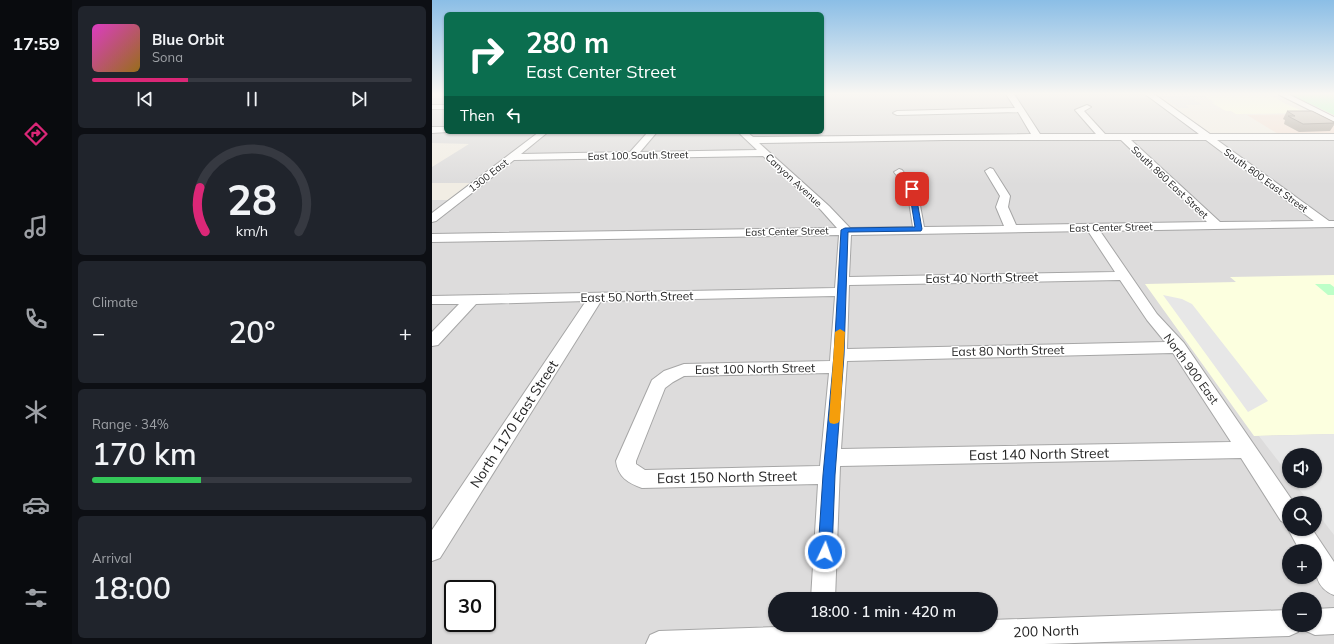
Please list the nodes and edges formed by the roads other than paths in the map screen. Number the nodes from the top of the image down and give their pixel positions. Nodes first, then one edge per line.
1 (1030, 124) edge
2 (1092, 124) edge
3 (1190, 124) edge
4 (432, 130) edge
5 (444, 130) edge
6 (541, 134) edge
7 (651, 134) edge
8 (744, 134) edge
9 (1334, 137) edge
10 (1038, 138) junction
11 (1104, 138) junction
12 (1124, 138) junction
13 (1209, 138) junction
14 (752, 140) junction
15 (765, 153) junction
16 (633, 155) junction
17 (512, 156) junction
18 (990, 171) dead end
19 (899, 172) dead end
20 (432, 219) edge
21 (1330, 224) edge
22 (1216, 225) junction
23 (1091, 227) junction
24 (1010, 228) junction
25 (919, 229) junction
26 (845, 230) junction
27 (432, 238) edge
28 (1123, 276) junction
29 (842, 287) junction
30 (596, 297) junction
31 (432, 300) edge
32 (471, 300) junction
33 (432, 341) edge
34 (1178, 347) junction
35 (839, 361) junction
36 (1247, 450) junction
37 (830, 466) junction
38 (627, 470) joint
39 (1282, 503) edge
40 (433, 547) edge
41 (1322, 565) edge
42 (1334, 583) edge
43 (822, 592) edge
44 (1334, 621) edge
45 (1322, 622) edge
46 (1282, 623) edge
47 (821, 632) edge
48 (928, 639) edge
49 (717, 643) edge
50 (659, 644) edge

1 - 10 street
2 - 11 street
3 - 13 street, South 800 East Street
4 - 5 street
6 - 17 street, 1300 East
7 - 16 street
8 - 14 street, Canyon Avenue
9 - 13 street
10 - 11 street
10 - 14 street
11 - 12 street
12 - 13 street
12 - 22 street, South 860 East Street
13 - 21 street, South 800 East Street
14 - 15 street, Canyon Avenue
15 - 16 street, East 100 South Street
15 - 26 street, Canyon Avenue
16 - 17 street, East 100 South Street
17 - 20 street, 1300 East
18 - 24 street
19 - 25 street
21 - 22 street, East Center Street
22 - 23 street, East Center Street
23 - 24 street, East Center Street
23 - 28 street, North 900 East
24 - 25 street, East Center Street
25 - 26 street, East Center Street
26 - 27 street, East Center Street
26 - 29 street
28 - 29 street, East 40 North Street
28 - 34 street, North 900 East
29 - 30 street, East 50 North Street
29 - 35 street
30 - 32 street, East 50 North Street
30 - 40 street, North 1170 East Street
31 - 32 street, East 50 North Street
32 - 33 street
34 - 35 street, East 80 North Street
34 - 36 street, North 900 East
35 - 37 street
35 - 38 street, East 100 North Street
36 - 37 street, East 140 North Street
36 - 39 street, North 900 East
37 - 38 street, East 150 North Street
37 - 43 street
41 - 42 street
44 - 45 street
46 - 48 street, 200 North
47 - 48 street, 200 North
47 - 49 street, 200 North
49 - 50 street, 200 North

